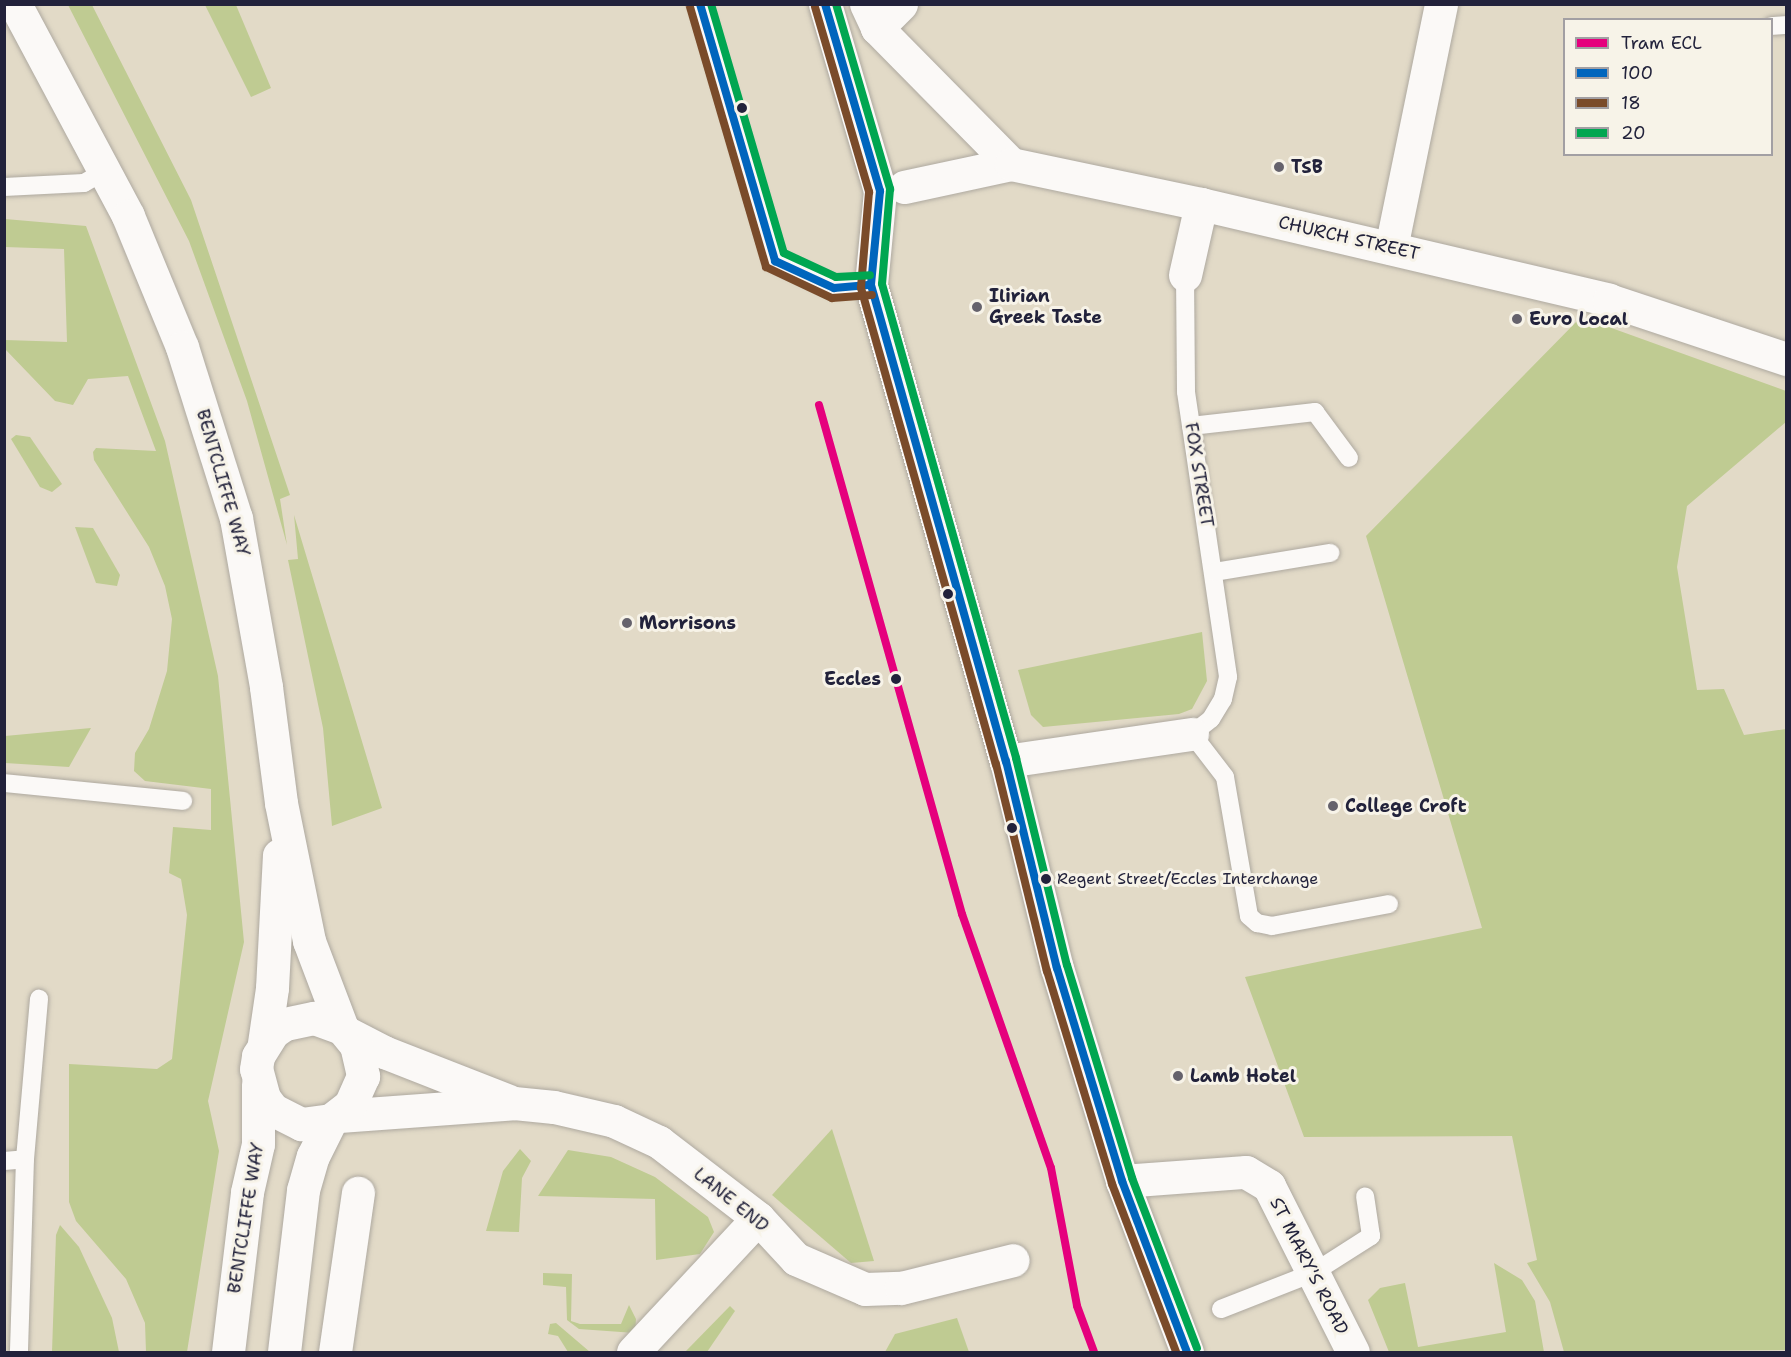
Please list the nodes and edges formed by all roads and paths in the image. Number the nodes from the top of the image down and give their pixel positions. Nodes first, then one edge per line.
1 (15, 4) edge
2 (700, 4) edge
3 (825, 4) edge
4 (901, 4) edge
5 (1441, 4) edge
6 (872, 16) edge
7 (1011, 165) junction
8 (105, 171) junction
9 (4, 187) edge
10 (904, 187) dead end
11 (1201, 204) junction
12 (1391, 248) junction
13 (1185, 275) joint
14 (871, 285) junction
15 (1786, 358) edge
16 (1191, 426) junction
17 (1349, 458) dead end
18 (1330, 553) dead end
19 (1215, 572) junction
20 (1192, 734) junction
21 (1006, 761) junction
22 (4, 783) edge
23 (183, 801) dead end
24 (281, 803) junction
25 (1389, 903) dead end
26 (39, 999) dead end
27 (344, 1031) junction
28 (264, 1043) junction
29 (258, 1084) junction
30 (514, 1103) junction
31 (335, 1118) junction
32 (25, 1159) junction
33 (4, 1161) edge
34 (1122, 1181) junction
35 (358, 1193) dead end
36 (1365, 1196) dead end
37 (758, 1218) junction
38 (1013, 1260) dead end
39 (1313, 1273) junction
40 (1221, 1309) dead end
41 (19, 1353) edge
42 (228, 1353) edge
43 (284, 1353) edge
44 (335, 1353) edge
45 (633, 1353) edge
46 (1187, 1353) edge
47 (1353, 1353) edge

1 - 8 street, BENTCLIFFE WAY
2 - 14 lane
3 - 14 street
4 - 6 street
5 - 12 street
6 - 7 street
7 - 10 street, CHURCH STREET
7 - 11 street, CHURCH STREET
8 - 9 lane
8 - 24 street, BENTCLIFFE WAY
11 - 12 street, CHURCH STREET
11 - 13 street, FOX STREET
12 - 15 street, CHURCH STREET
13 - 16 lane, FOX STREET
14 - 21 street
16 - 17 lane
16 - 19 lane, FOX STREET
18 - 19 lane
19 - 20 lane, FOX STREET
20 - 21 street
20 - 25 lane
21 - 34 street
22 - 23 lane
24 - 27 street, BENTCLIFFE WAY
24 - 28 street
26 - 32 lane
27 - 28 street
27 - 30 street, LANE END
27 - 31 street
28 - 29 street
29 - 31 street
29 - 42 street, BENTCLIFFE WAY
30 - 31 street, LANE END
30 - 37 street, LANE END
31 - 43 street
32 - 33 lane
32 - 41 lane
34 - 39 street, ST MARY'S ROAD
34 - 46 street
35 - 44 street
36 - 39 lane
37 - 38 street, LANE END
37 - 45 street
39 - 40 lane
39 - 47 street, ST MARY'S ROAD

